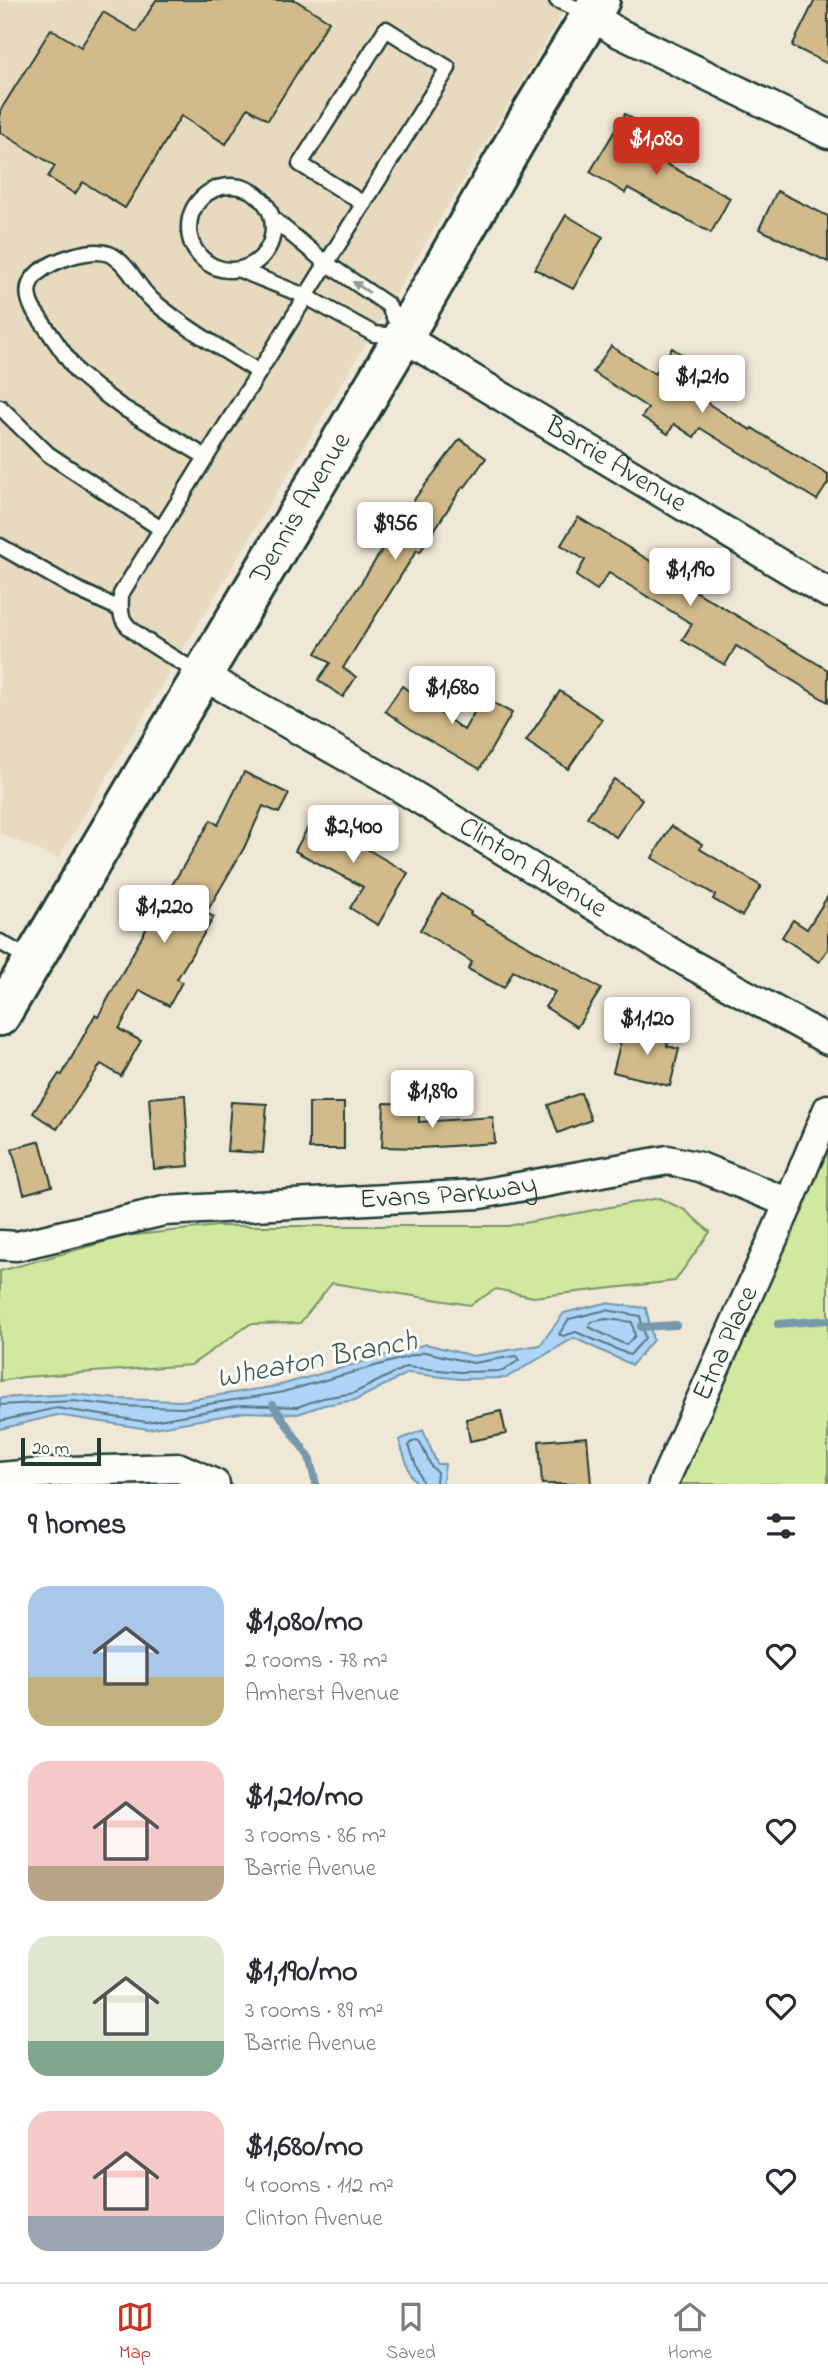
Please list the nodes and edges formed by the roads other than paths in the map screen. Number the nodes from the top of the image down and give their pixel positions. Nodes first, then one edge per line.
1 (583, 5) edge
2 (828, 134) edge
3 (365, 204) junction
4 (273, 219) junction
5 (326, 263) junction
6 (240, 270) junction
7 (305, 296) junction
8 (404, 337) junction
9 (259, 372) junction
10 (0, 407) edge
11 (206, 457) junction
12 (161, 529) junction
13 (0, 546) edge
14 (828, 593) edge
15 (120, 609) junction
16 (202, 675) junction
17 (16, 952) edge
18 (0, 1016) edge
19 (828, 1040) edge
20 (828, 1109) edge
21 (789, 1203) junction
22 (0, 1245) edge
23 (0, 1476) edge
24 (65, 1478) edge
25 (215, 1484) edge
26 (663, 1484) edge

1 - 2 street
1 - 8 street, Dennis Avenue
3 - 3 lane
3 - 5 lane
4 - 5 lane
4 - 6 lane
4 - 6 lane
5 - 7 lane
8 -> 5 lane
6 - 7 lane
7 - 8 lane
7 - 9 lane
8 - 14 street, Barrie Avenue
8 - 16 street, Dennis Avenue
9 - 11 lane
9 - 11 lane
10 - 12 lane
11 - 12 lane
12 - 15 lane
13 - 15 lane
15 - 16 lane
16 - 17 street, Dennis Avenue
16 - 19 street, Clinton Avenue
17 - 18 street, Dennis Avenue
20 - 21 street
21 - 22 street, Evans Parkway
21 - 26 street, Etna Place
23 - 24 street
24 - 25 street

